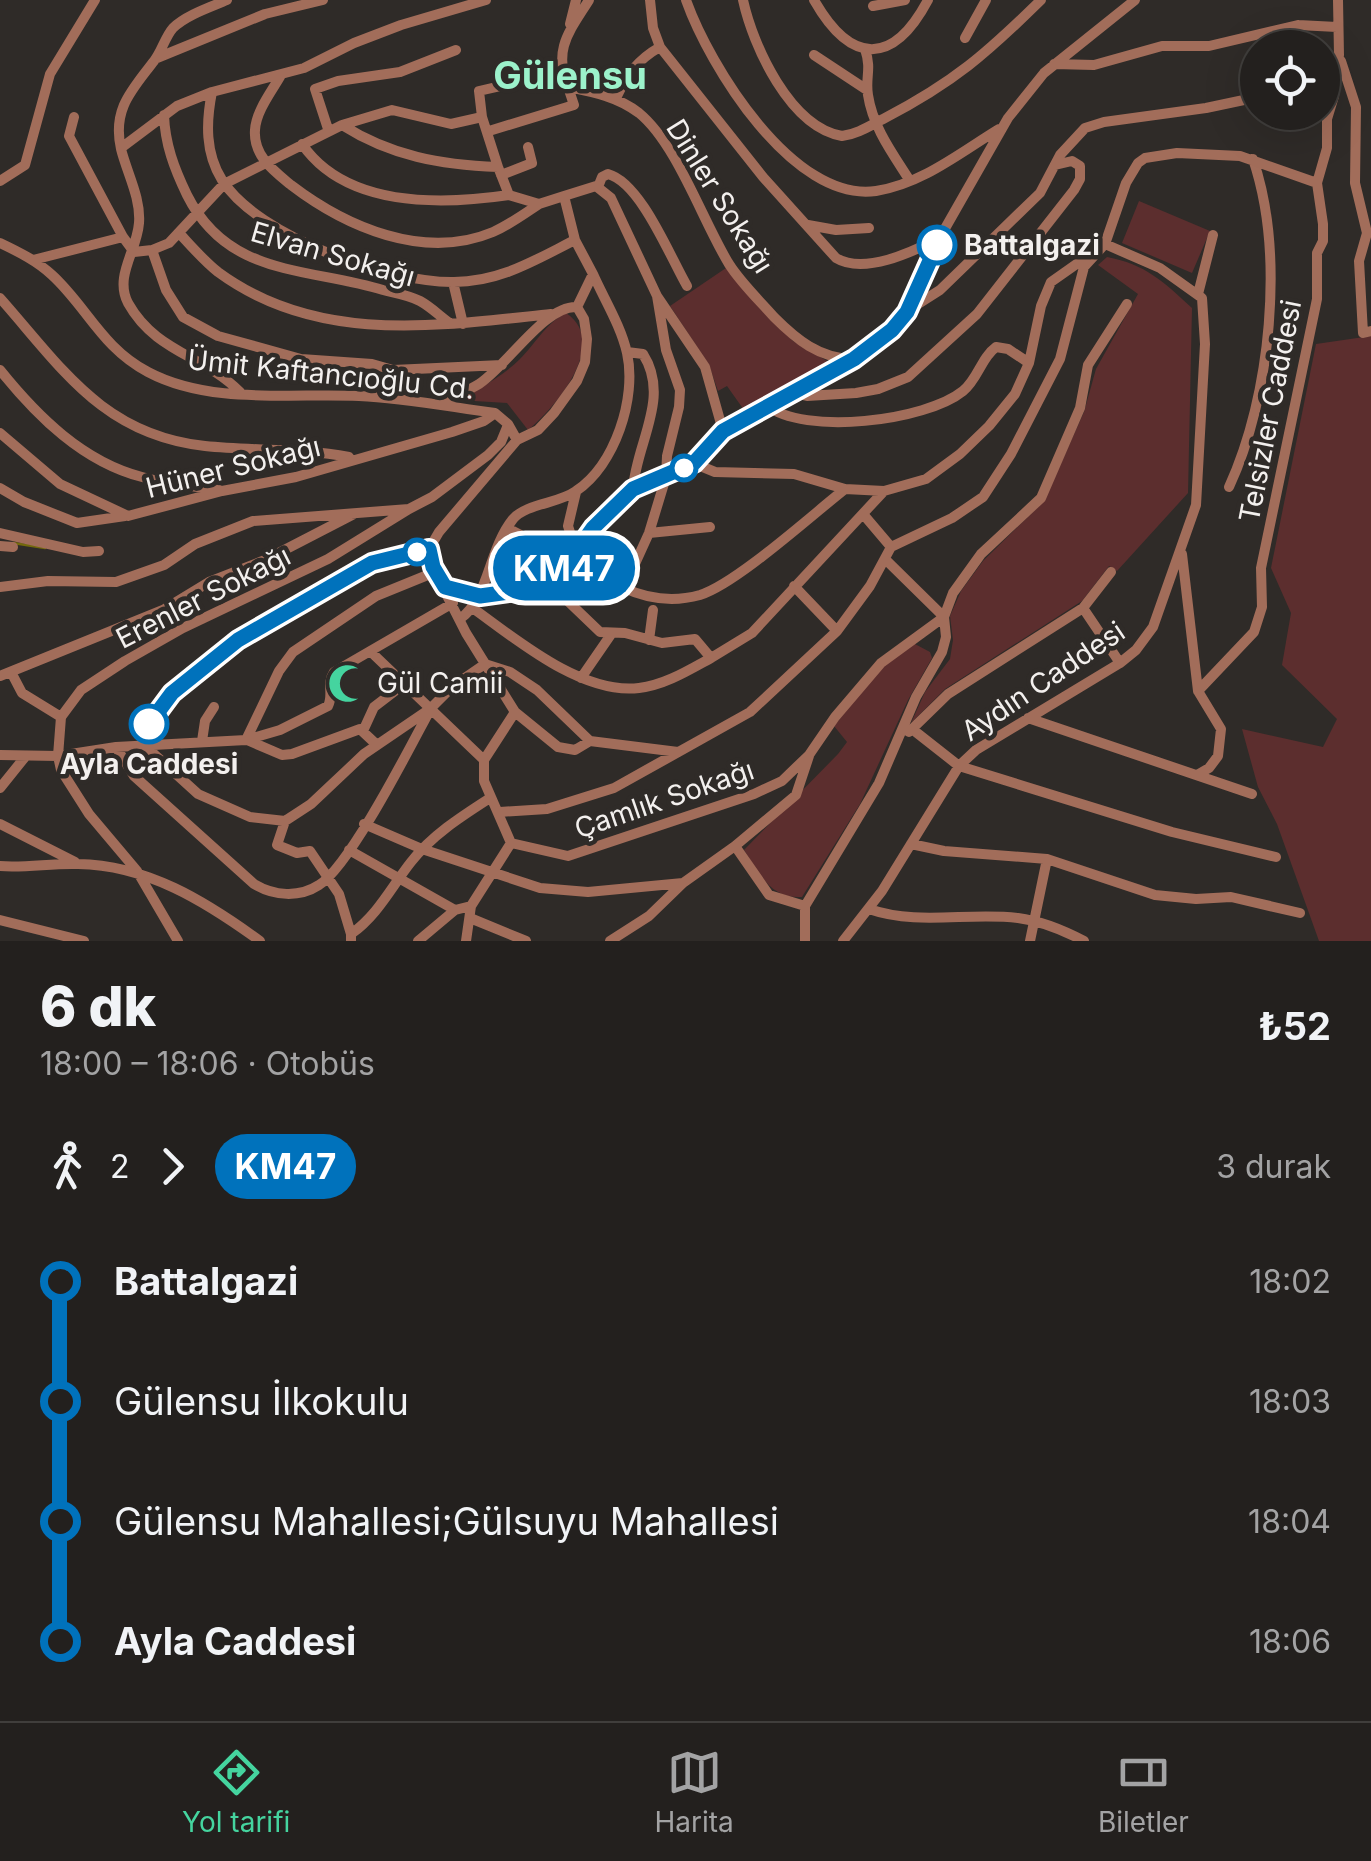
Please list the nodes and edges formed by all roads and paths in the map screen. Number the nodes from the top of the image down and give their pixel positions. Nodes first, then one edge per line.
1 (95, 0) edge
2 (227, 0) edge
3 (323, 0) edge
4 (486, 0) edge
5 (576, 0) edge
6 (589, 0) edge
7 (650, 0) edge
8 (686, 0) edge
9 (759, 0) edge
10 (814, 0) edge
11 (905, 0) edge
12 (928, 0) edge
13 (986, 0) edge
14 (1041, 0) edge
15 (1338, 0) edge
16 (743, 1) edge
17 (1129, 1) edge
18 (873, 6) dead end
19 (1298, 25) junction
20 (1337, 27) junction
21 (1297, 30) edge
22 (1337, 30) edge
23 (568, 35) junction
24 (966, 38) dead end
25 (660, 47) junction
26 (865, 48) junction
27 (456, 50) dead end
28 (814, 55) dead end
29 (1340, 58) edge
30 (156, 59) junction
31 (1054, 64) junction
32 (304, 68) junction
33 (562, 72) junction
34 (281, 74) junction
35 (568, 87) junction
36 (315, 89) junction
37 (868, 90) junction
38 (212, 92) junction
39 (616, 98) junction
40 (1240, 100) edge
41 (164, 115) junction
42 (74, 117) dead end
43 (482, 117) junction
44 (875, 123) junction
45 (342, 124) junction
46 (1002, 127) junction
47 (328, 129) junction
48 (1327, 130) edge
49 (489, 132) junction
50 (302, 144) junction
51 (528, 146) dead end
52 (121, 148) junction
53 (1253, 159) junction
54 (265, 163) junction
55 (1055, 165) junction
56 (499, 171) junction
57 (0, 181) edge
58 (910, 181) junction
59 (1317, 183) junction
60 (224, 184) junction
61 (598, 187) junction
62 (508, 195) junction
63 (564, 196) junction
64 (540, 204) junction
65 (195, 212) junction
66 (808, 225) junction
67 (869, 228) dead end
68 (180, 234) junction
69 (1213, 235) dead end
70 (122, 237) junction
71 (939, 239) junction
72 (575, 240) junction
73 (0, 243) edge
74 (1106, 244) junction
75 (152, 250) junction
76 (134, 252) junction
77 (33, 260) junction
78 (594, 274) junction
79 (454, 282) junction
80 (686, 286) dead end
81 (1198, 294) junction
82 (657, 296) junction
83 (0, 298) edge
84 (1128, 304) dead end
85 (577, 307) junction
86 (907, 312) junction
87 (551, 314) junction
88 (457, 324) junction
89 (1371, 332) edge
90 (627, 352) junction
91 (854, 359) junction
92 (1029, 363) junction
93 (502, 365) junction
94 (0, 370) edge
95 (792, 392) junction
96 (240, 393) junction
97 (435, 404) junction
98 (766, 405) junction
99 (495, 414) junction
100 (508, 424) junction
101 (723, 431) junction
102 (0, 433) edge
103 (516, 440) junction
104 (355, 458) junction
105 (694, 463) junction
106 (666, 477) junction
107 (1229, 487) dead end
108 (0, 488) edge
109 (633, 489) junction
110 (845, 489) junction
111 (222, 491) junction
112 (576, 492) junction
113 (884, 492) junction
114 (408, 509) junction
115 (359, 511) junction
116 (862, 514) junction
117 (128, 516) junction
118 (507, 528) junction
119 (710, 528) dead end
120 (0, 534) edge
121 (649, 534) junction
122 (532, 541) dead end
123 (0, 546) edge
124 (13, 547) dead end
125 (891, 547) junction
126 (1181, 548) junction
127 (429, 549) junction
128 (99, 551) dead end
129 (576, 551) junction
130 (885, 559) junction
131 (436, 572) junction
132 (1110, 572) dead end
133 (552, 586) junction
134 (794, 586) junction
135 (0, 587) edge
136 (445, 587) junction
137 (624, 588) junction
138 (480, 596) junction
139 (453, 603) junction
140 (1084, 608) junction
141 (474, 609) junction
142 (654, 610) dead end
143 (944, 618) junction
144 (460, 619) junction
145 (837, 632) junction
146 (612, 633) junction
147 (648, 640) junction
148 (371, 652) junction
149 (711, 658) junction
150 (1120, 663) junction
151 (485, 664) junction
152 (6, 674) edge
153 (581, 678) junction
154 (404, 684) junction
155 (1198, 691) junction
156 (214, 707) dead end
157 (430, 709) junction
158 (515, 712) junction
159 (61, 717) junction
160 (1028, 718) junction
161 (912, 729) junction
162 (363, 731) junction
163 (246, 740) junction
164 (202, 741) junction
165 (590, 741) junction
166 (377, 744) junction
167 (898, 744) junction
168 (144, 745) junction
169 (116, 747) junction
170 (678, 752) junction
171 (0, 755) edge
172 (809, 755) junction
173 (58, 756) junction
174 (25, 757) junction
175 (484, 760) junction
176 (959, 766) junction
177 (1197, 775) junction
178 (0, 788) edge
179 (1252, 794) dead end
180 (490, 798) junction
181 (500, 812) junction
182 (285, 821) junction
183 (0, 824) edge
184 (364, 824) junction
185 (511, 843) junction
186 (911, 844) junction
187 (735, 846) junction
188 (422, 849) junction
189 (349, 850) junction
190 (1276, 858) dead end
191 (1047, 859) junction
192 (78, 864) junction
193 (0, 866) edge
194 (137, 872) junction
195 (492, 873) junction
196 (328, 878) junction
197 (399, 879) junction
198 (682, 883) junction
199 (805, 906) junction
200 (455, 910) junction
201 (868, 910) junction
202 (470, 912) junction
203 (1300, 913) dead end
204 (0, 920) edge
205 (1033, 920) junction
206 (351, 938) edge
207 (174, 939) edge
208 (80, 940) edge
209 (260, 941) edge
210 (418, 941) edge
211 (466, 941) edge
212 (526, 941) edge
213 (610, 941) edge
214 (804, 941) edge
215 (843, 941) edge
216 (1030, 941) edge
217 (1084, 941) edge

1 - 57 street
2 - 30 street
3 - 30 street
4 - 32 street
5 - 23 street
6 - 23 street
7 - 25 street
8 - 58 street
9 - 16 street
10 - 26 street
11 - 18 street
12 - 26 street
13 - 24 street
14 - 44 street
15 - 20 street, Telsizler Caddesi
16 - 44 street
17 - 31 street
19 - 20 street
19 - 21 street
19 - 31 street
20 - 22 street, Telsizler Caddesi
23 - 33 street
25 - 39 street
25 - 66 street
26 - 37 street
27 - 36 street
28 - 37 street
29 - 89 street
30 - 52 street
31 - 46 street
32 - 34 street
32 - 36 street
33 - 35 street
33 - 43 street
34 - 38 street
34 - 54 street
35 - 39 street, Dinler Sokağı
35 - 49 street
36 - 47 street
37 - 44 street
38 - 41 street
38 - 60 street
39 - 91 street, Dinler Sokağı
40 - 55 street
41 - 52 street
41 - 65 street, Elvan Sokağı
42 - 70 street
43 - 45 street
43 - 49 street
44 - 58 street
45 - 47 street
45 - 56 street
46 - 58 street
46 - 71 street
47 - 50 street
48 - 59 street, Telsizler Caddesi
49 - 56 street
50 - 54 street
50 - 62 street
51 - 56 street
52 - 76 street
53 - 59 street
53 - 74 street
53 - 107 street
54 - 60 street
54 - 64 street
55 - 86 street
55 - 95 street
56 - 62 street
59 - 155 street, Telsizler Caddesi
60 - 65 street
60 - 79 street
61 - 63 street
61 - 80 street
61 - 82 street
62 - 64 street
63 - 64 street
63 - 72 street
65 - 68 street
65 - 88 street, Elvan Sokağı
66 - 67 street
66 - 71 street
68 - 75 street
68 - 88 street
69 - 81 street
70 - 76 street
70 - 77 street
71 - 86 street
72 - 78 street
72 - 79 street
73 - 77 street, Ümit Kaftancıoğlu Cd.
74 - 81 street
74 - 92 street
74 - 125 street
75 - 76 street
75 - 93 street
76 - 96 street
77 - 96 street, Ümit Kaftancıoğlu Cd.
78 - 85 street
78 - 90 street
79 - 88 street
81 - 126 street, Aydın Caddesi
82 - 101 street
82 - 106 street
83 - 104 street
84 - 143 street
85 - 87 street
85 - 103 street
86 - 91 street
87 - 88 street
87 - 93 street
90 - 109 street
90 - 112 street
91 - 95 street
92 - 98 street
92 - 113 street
93 - 97 street
94 - 111 street
95 - 98 street
96 - 97 street, Ümit Kaftancıoğlu Cd.
97 - 99 street, Ümit Kaftancıoğlu Cd.
98 - 101 street
99 - 100 street, Ümit Kaftancıoğlu Cd.
99 - 104 street, Hüner Sokağı
100 - 103 street, Ümit Kaftancıoğlu Cd.
100 - 114 street, Erenler Sokağı
101 - 105 street
102 - 117 street, Hüner Sokağı
103 - 127 street
104 - 111 street, Hüner Sokağı
105 - 106 street
105 - 110 street
106 - 109 street
106 - 121 street
108 - 117 street
109 - 129 street
110 - 113 street
110 - 137 street
111 - 117 street, Hüner Sokağı
112 - 118 street
112 - 129 street
113 - 116 street
114 - 115 street, Erenler Sokağı
114 - 159 street, Erenler Sokağı
115 - 135 street, Erenler Sokağı
115 - 152 street
116 - 125 street
116 - 134 street
118 - 122 street
118 - 138 street
119 - 121 street
120 - 128 street
121 - 137 street
123 - 124 street
125 - 130 street
126 - 150 street, Aydın Caddesi
126 - 155 street
127 - 131 street
127 - 168 street
129 - 133 street
130 - 143 street
130 - 145 street
131 - 136 street
131 - 163 street
132 - 140 street
133 - 137 street
133 - 138 street
133 - 146 street
134 - 145 street
134 - 149 street
136 - 138 street
136 - 139 street
138 - 141 street
139 - 144 street
139 - 148 street
140 - 150 street
140 - 161 street
141 - 144 street
141 - 153 street
142 - 147 street
143 - 167 street
143 - 172 street, Çamlık Sokağı
144 - 151 street
145 - 170 street
146 - 147 street
146 - 153 street
147 - 149 street
148 - 154 street
148 - 163 street
149 - 153 street
150 - 160 street, Aydın Caddesi
151 - 157 street
151 - 158 street
151 - 165 street
152 - 159 street
154 - 157 street
154 - 162 street
155 - 177 street
156 - 164 street
157 - 166 street
157 - 175 street
157 - 184 street
158 - 165 street
158 - 175 street
159 - 173 street
160 - 176 street, Aydın Caddesi
160 - 177 street
161 - 167 street
161 - 176 street
162 - 163 street
162 - 166 street
163 - 164 street
164 - 168 street
165 - 170 street
166 - 182 street
167 - 199 street
168 - 169 street
168 - 182 street
169 - 173 street
169 - 196 street
170 - 181 street
171 - 174 street
172 - 185 street, Çamlık Sokağı
172 - 187 street
173 - 174 street
173 - 194 street
174 - 178 street
175 - 180 street
176 - 186 street, Aydın Caddesi
176 - 190 street
177 - 179 street
180 - 181 street
180 - 188 street
181 - 185 street
182 - 196 street
183 - 192 street
184 - 188 street
184 - 189 street
185 - 195 street
186 - 191 street
186 - 201 street, Aydın Caddesi
187 - 198 street
187 - 199 street
188 - 195 street
188 - 197 street
189 - 196 street
189 - 197 street
191 - 203 street
191 - 205 street
192 - 193 street
192 - 194 street
194 - 207 street
194 - 209 street
195 - 198 street
195 - 202 street
196 - 206 street
197 - 200 street
197 - 206 street
198 - 213 street
199 - 214 street
200 - 202 street
200 - 210 street
201 - 205 street
201 - 215 street, Aydın Caddesi
202 - 211 street
202 - 212 street
204 - 208 street
205 - 216 street
205 - 217 street

